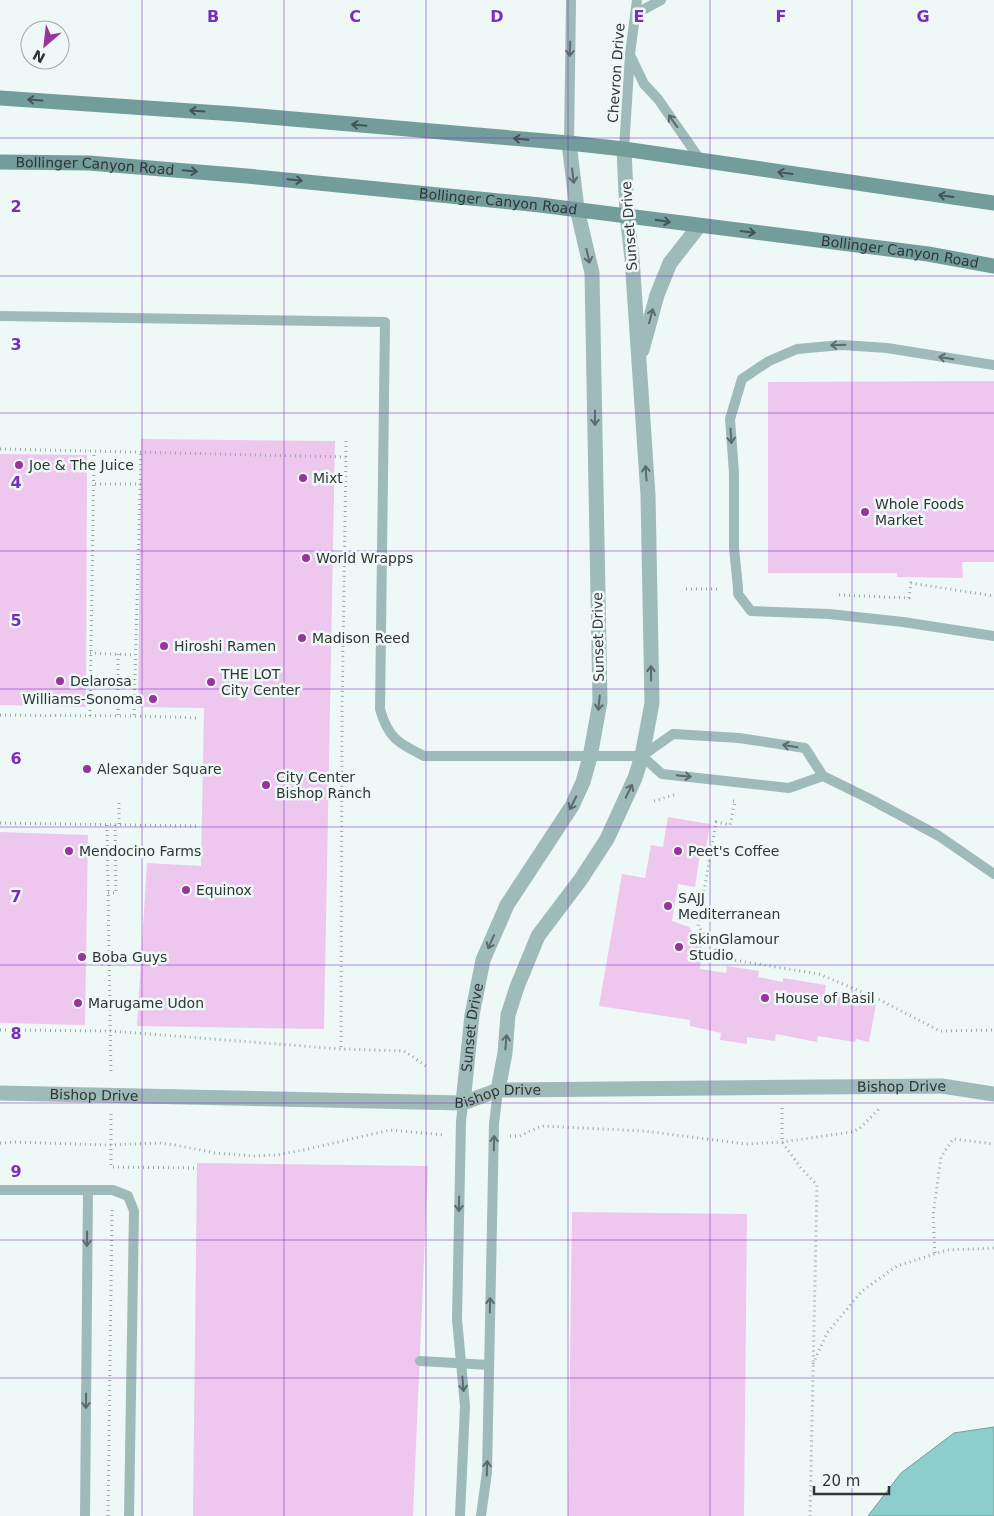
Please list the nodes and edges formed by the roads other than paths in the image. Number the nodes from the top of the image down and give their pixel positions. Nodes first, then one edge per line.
1 (572, 0) edge
2 (637, 0) edge
3 (661, 0) edge
4 (634, 14) junction
5 (630, 54) junction
6 (0, 98) edge
7 (570, 143) junction
8 (624, 149) junction
9 (701, 161) junction
10 (0, 162) edge
11 (994, 203) edge
12 (577, 209) junction
13 (627, 215) junction
14 (699, 226) junction
15 (994, 266) edge
16 (0, 316) edge
17 (638, 363) junction
18 (994, 365) edge
19 (994, 636) edge
20 (642, 756) junction
21 (590, 757) junction
22 (823, 776) junction
23 (994, 874) edge
24 (498, 1090) junction
25 (0, 1093) edge
26 (994, 1094) edge
27 (463, 1103) junction
28 (0, 1190) edge
29 (88, 1190) junction
30 (420, 1361) dead end
31 (461, 1363) junction
32 (489, 1365) junction
33 (84, 1516) edge
34 (129, 1516) edge
35 (460, 1516) edge
36 (481, 1516) edge

1 -> 7 lane
2 - 4 lane, Chevron Drive
3 - 4 lane
4 - 5 lane, Chevron Drive
5 - 8 lane, Chevron Drive
9 -> 5 lane
7 -> 6 main road
7 - 8 main road
7 -> 12 street, Sunset Drive
8 - 9 main road
8 - 13 street, Sunset Drive
11 -> 9 main road
10 -> 12 main road, Bollinger Canyon Road
12 - 13 main road, Bollinger Canyon Road
12 -> 21 street, Sunset Drive
13 -> 14 main road, Bollinger Canyon Road
13 - 17 street, Sunset Drive
14 -> 15 main road, Bollinger Canyon Road
17 -> 14 street, Sunset Drive
16 - 21 lane
20 -> 17 street, Sunset Drive
18 -> 19 lane
20 - 21 lane
20 -> 22 lane
22 -> 20 lane
24 -> 20 street, Sunset Drive
21 -> 27 street, Sunset Drive
22 - 23 lane
24 - 26 street, Bishop Drive
24 - 27 street, Bishop Drive
32 -> 24 lane
25 - 27 street, Bishop Drive
27 -> 31 lane
28 - 29 lane
29 -> 33 lane
29 - 34 lane
30 - 31 lane
31 - 32 lane
31 -> 35 lane
36 -> 32 lane

